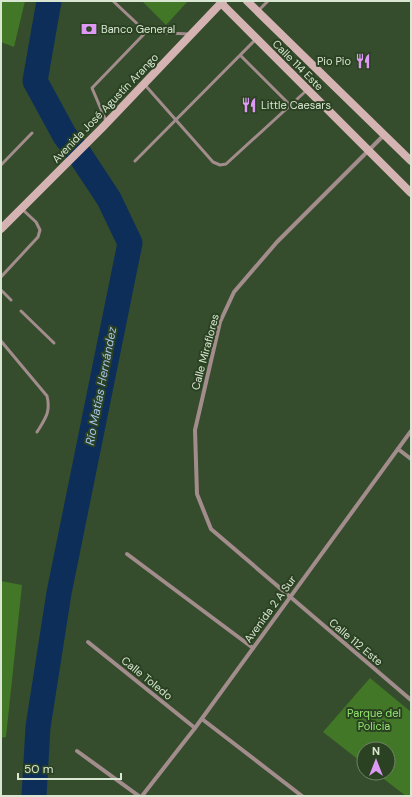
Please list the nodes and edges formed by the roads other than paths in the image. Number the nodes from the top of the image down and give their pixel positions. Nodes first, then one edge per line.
1 (114, 1) edge
2 (247, 1) edge
3 (268, 1) edge
4 (222, 2) edge
5 (258, 11) junction
6 (146, 32) junction
7 (191, 35) junction
8 (256, 39) junction
9 (241, 56) junction
10 (144, 84) junction
11 (307, 90) junction
12 (290, 105) junction
13 (177, 121) junction
14 (107, 122) junction
15 (32, 134) dead end
16 (385, 134) junction
17 (368, 150) junction
18 (135, 161) dead end
19 (411, 161) edge
20 (1, 164) edge
21 (411, 193) edge
22 (21, 208) junction
23 (1, 229) edge
24 (1, 277) edge
25 (1, 290) edge
26 (12, 300) dead end
27 (21, 310) dead end
28 (1, 341) edge
29 (54, 343) dead end
30 (411, 431) edge
31 (37, 432) dead end
32 (398, 449) junction
33 (411, 459) edge
34 (127, 554) dead end
35 (290, 597) junction
36 (88, 642) dead end
37 (253, 648) junction
38 (411, 700) edge
39 (202, 719) junction
40 (195, 728) junction
41 (77, 752) dead end
42 (141, 796) edge
43 (302, 796) edge

1 - 6 lane
2 - 5 street, Calle 114 Este
3 - 5 lane
4 - 7 street, Avenida José Agustín Arango
4 - 8 street, Calle 114 Este
5 - 16 street, Calle 114 Este
6 - 7 lane
6 - 14 lane
7 - 10 street, Avenida José Agustín Arango
8 - 9 lane
8 - 11 street, Calle 114 Este
9 - 12 lane
9 - 13 lane
10 - 13 lane
10 - 14 street, Avenida José Agustín Arango
11 - 12 lane
11 - 17 street, Calle 114 Este
12 - 13 lane
13 - 18 lane
14 - 22 street, Avenida José Agustín Arango
15 - 20 lane
16 - 17 street, Calle Miraflores
16 - 19 street, Calle 114 Este
17 - 21 street, Calle 114 Este
17 - 35 street, Calle Miraflores
22 - 23 street, Avenida José Agustín Arango
22 - 24 lane
25 - 26 lane
27 - 29 lane
28 - 31 lane
30 - 32 street, Avenida 2 A Sur
32 - 33 street
32 - 35 street, Avenida 2 A Sur
34 - 37 street
35 - 37 street, Avenida 2 A Sur
35 - 38 street, Calle 112 Este
36 - 40 street, Calle Toledo
37 - 39 street, Avenida 2 A Sur
39 - 40 street, Avenida 2 A Sur
39 - 43 street
40 - 42 street, Avenida 2 A Sur
41 - 42 street

